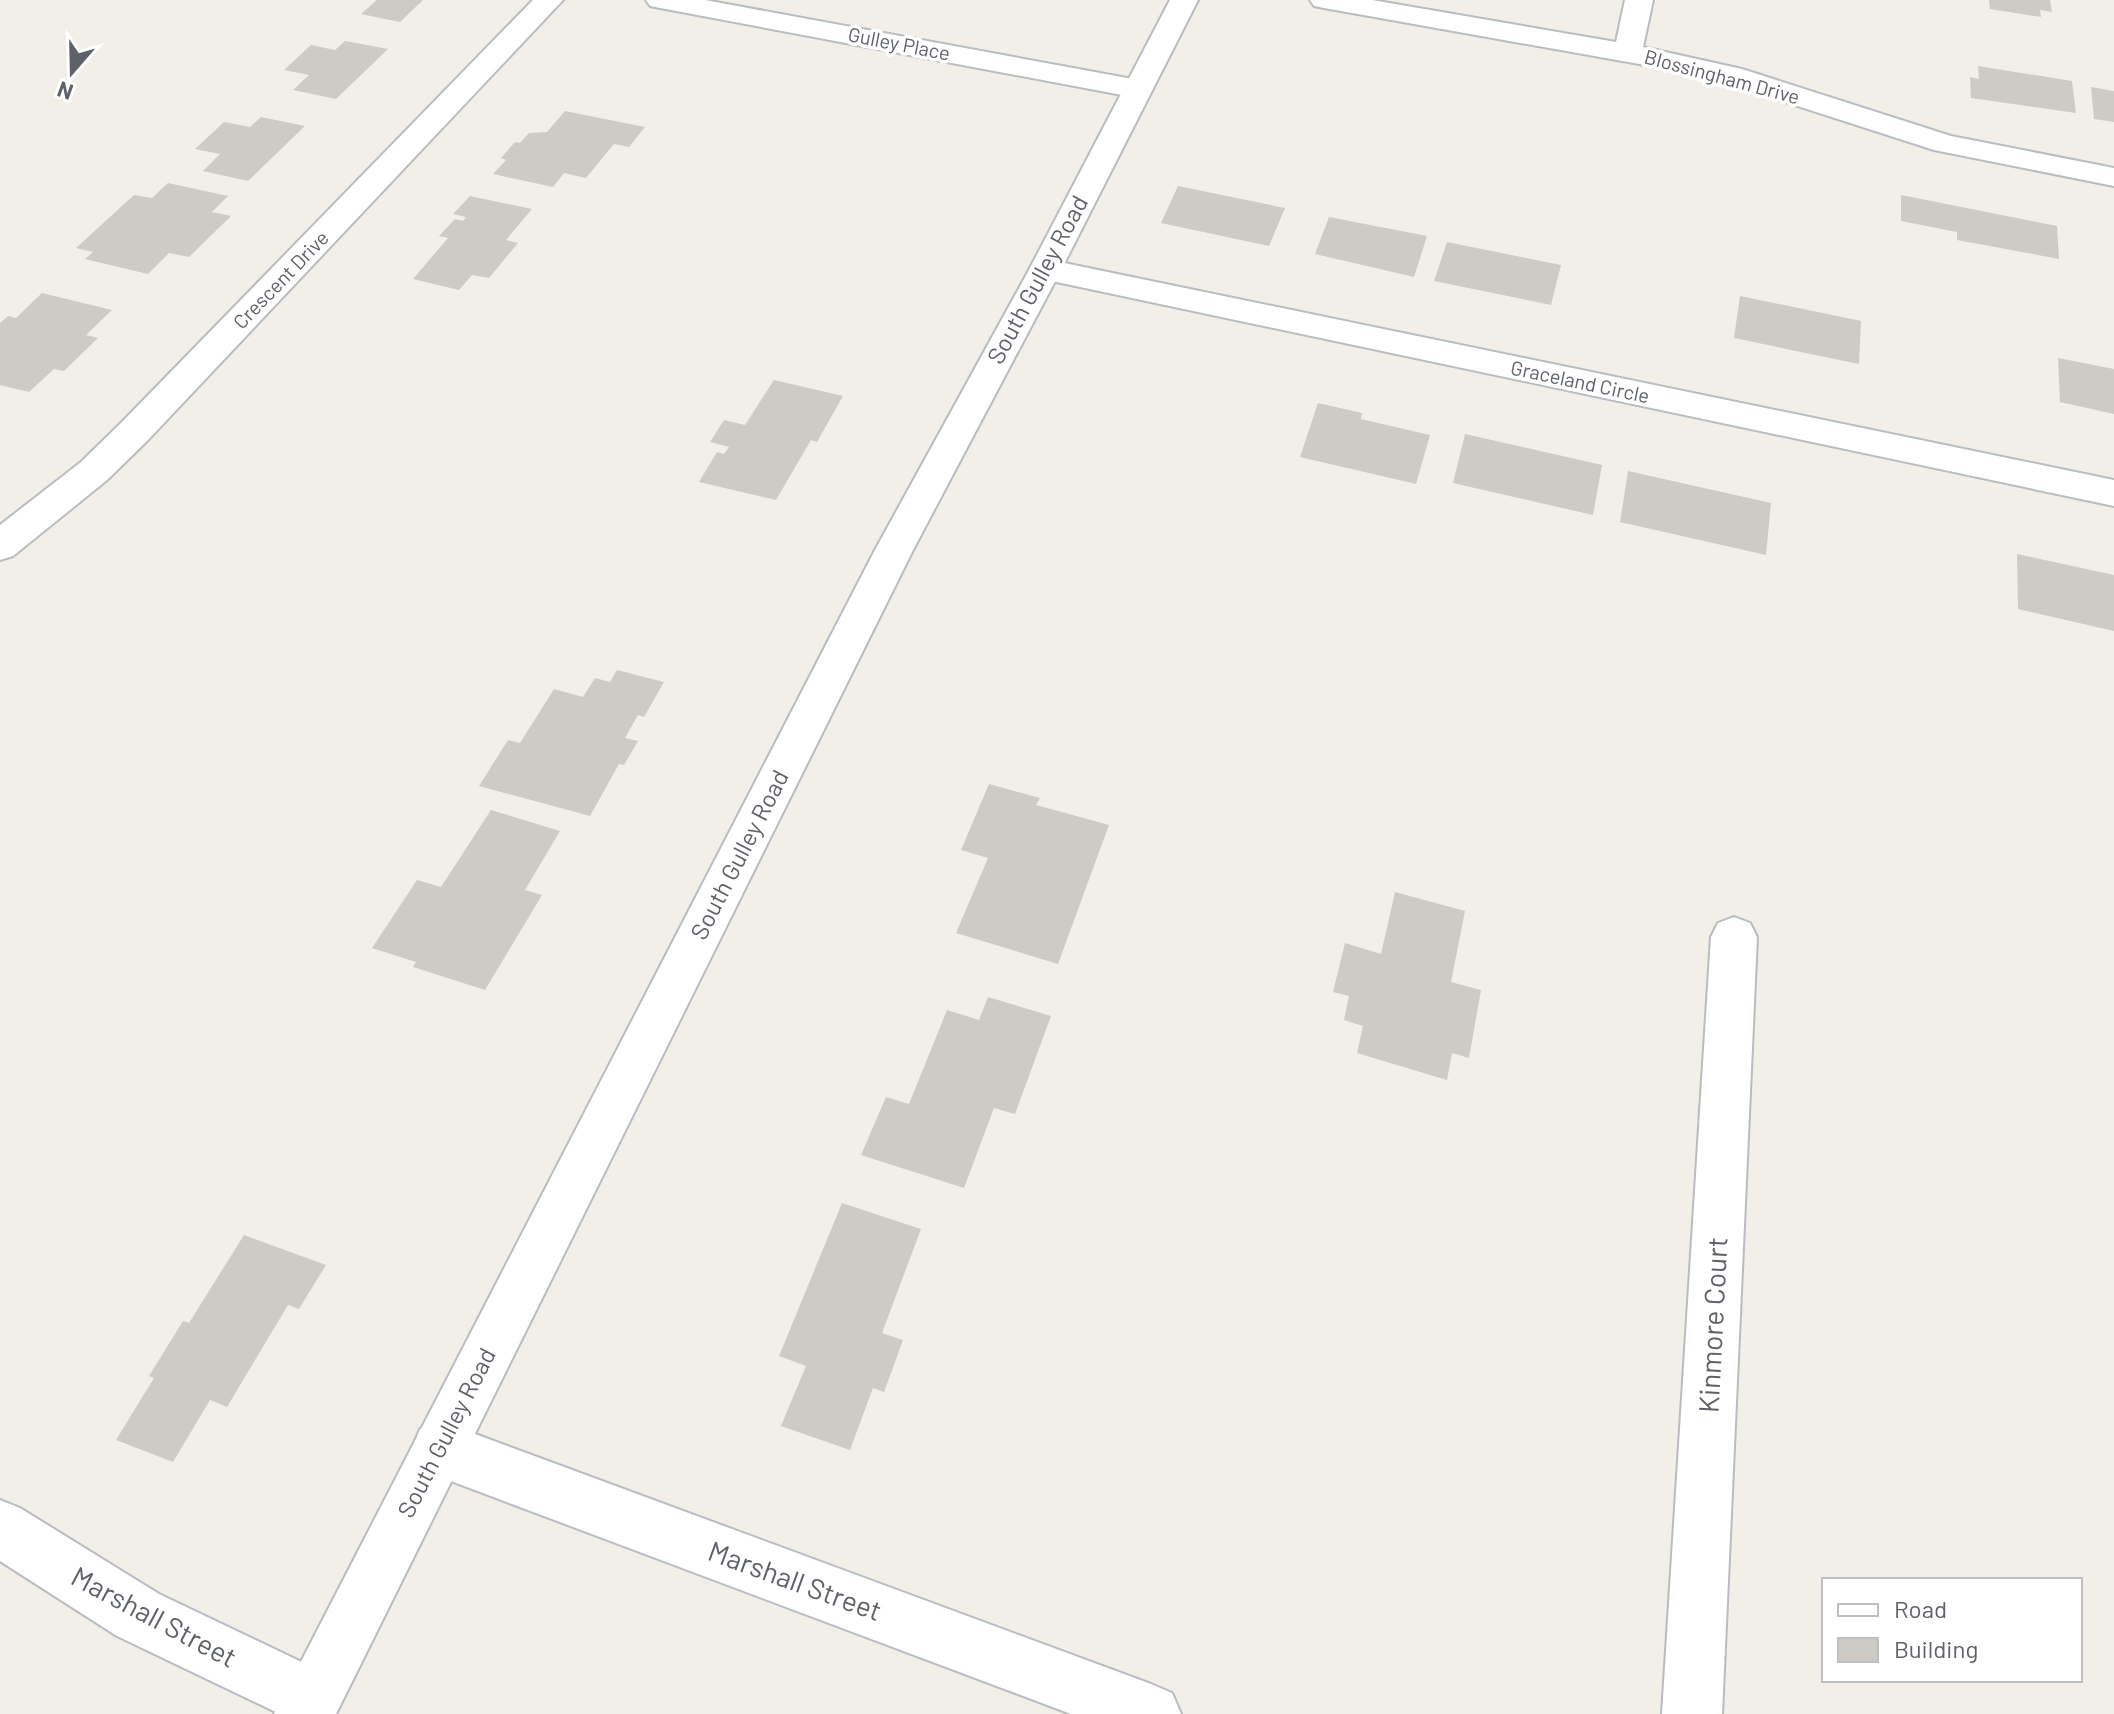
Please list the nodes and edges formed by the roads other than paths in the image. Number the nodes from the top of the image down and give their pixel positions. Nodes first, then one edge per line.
1 (549, 0) edge
2 (660, 0) edge
3 (1184, 0) edge
4 (1324, 0) edge
5 (1639, 0) edge
6 (1628, 52) junction
7 (1138, 89) junction
8 (2114, 177) edge
9 (1045, 270) junction
10 (2114, 493) edge
11 (0, 546) edge
12 (1734, 937) dead end
13 (440, 1449) junction
14 (0, 1528) edge
15 (308, 1706) edge
16 (1151, 1714) edge
17 (1692, 1714) edge

1 - 11 street, Crescent Drive
2 - 7 street, Gulley Place
3 - 7 street, South Gulley Road
4 - 6 street, Blossingham Drive
5 - 6 street
6 - 8 street, Blossingham Drive
7 - 9 street, South Gulley Road
9 - 10 street, Graceland Circle
9 - 13 street, South Gulley Road
12 - 17 street, Kinmore Court
13 - 15 street, South Gulley Road
13 - 16 street, Marshall Street
14 - 15 street, Marshall Street

